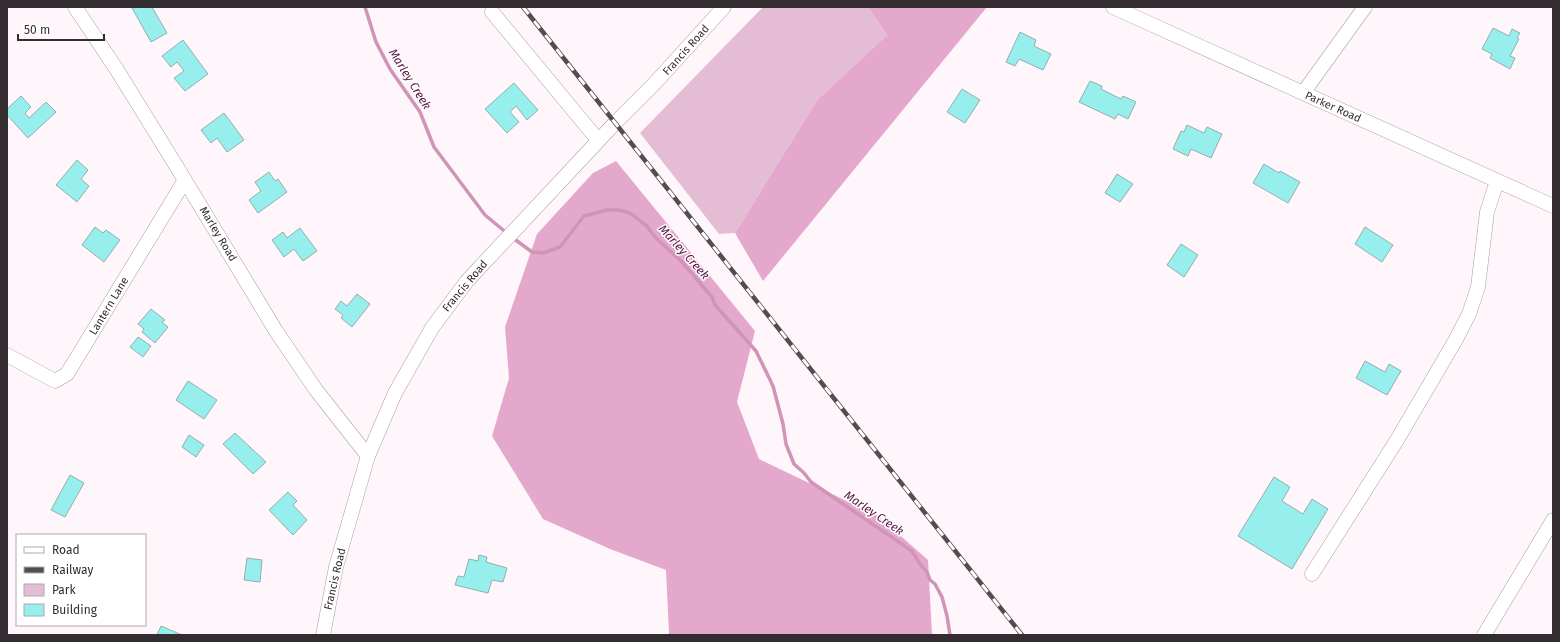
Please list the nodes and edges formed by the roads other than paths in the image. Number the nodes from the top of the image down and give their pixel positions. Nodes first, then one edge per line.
1 (75, 7) edge
2 (724, 7) edge
3 (1113, 7) edge
4 (1365, 7) edge
5 (492, 12) dead end
6 (1303, 93) junction
7 (598, 140) junction
8 (185, 180) junction
9 (1497, 181) junction
10 (1553, 206) edge
11 (7, 355) edge
12 (368, 456) junction
13 (1553, 520) edge
14 (1312, 574) dead end
15 (323, 635) edge
16 (1484, 635) edge

1 - 8 street, Marley Road
2 - 7 street, Francis Road
3 - 6 street, Parker Road
4 - 6 street
5 - 7 street
6 - 9 street, Parker Road
7 - 12 street, Francis Road
8 - 11 street, Lantern Lane
8 - 12 street, Marley Road
9 - 10 street, Parker Road
9 - 14 street
12 - 15 street, Francis Road
13 - 16 street

